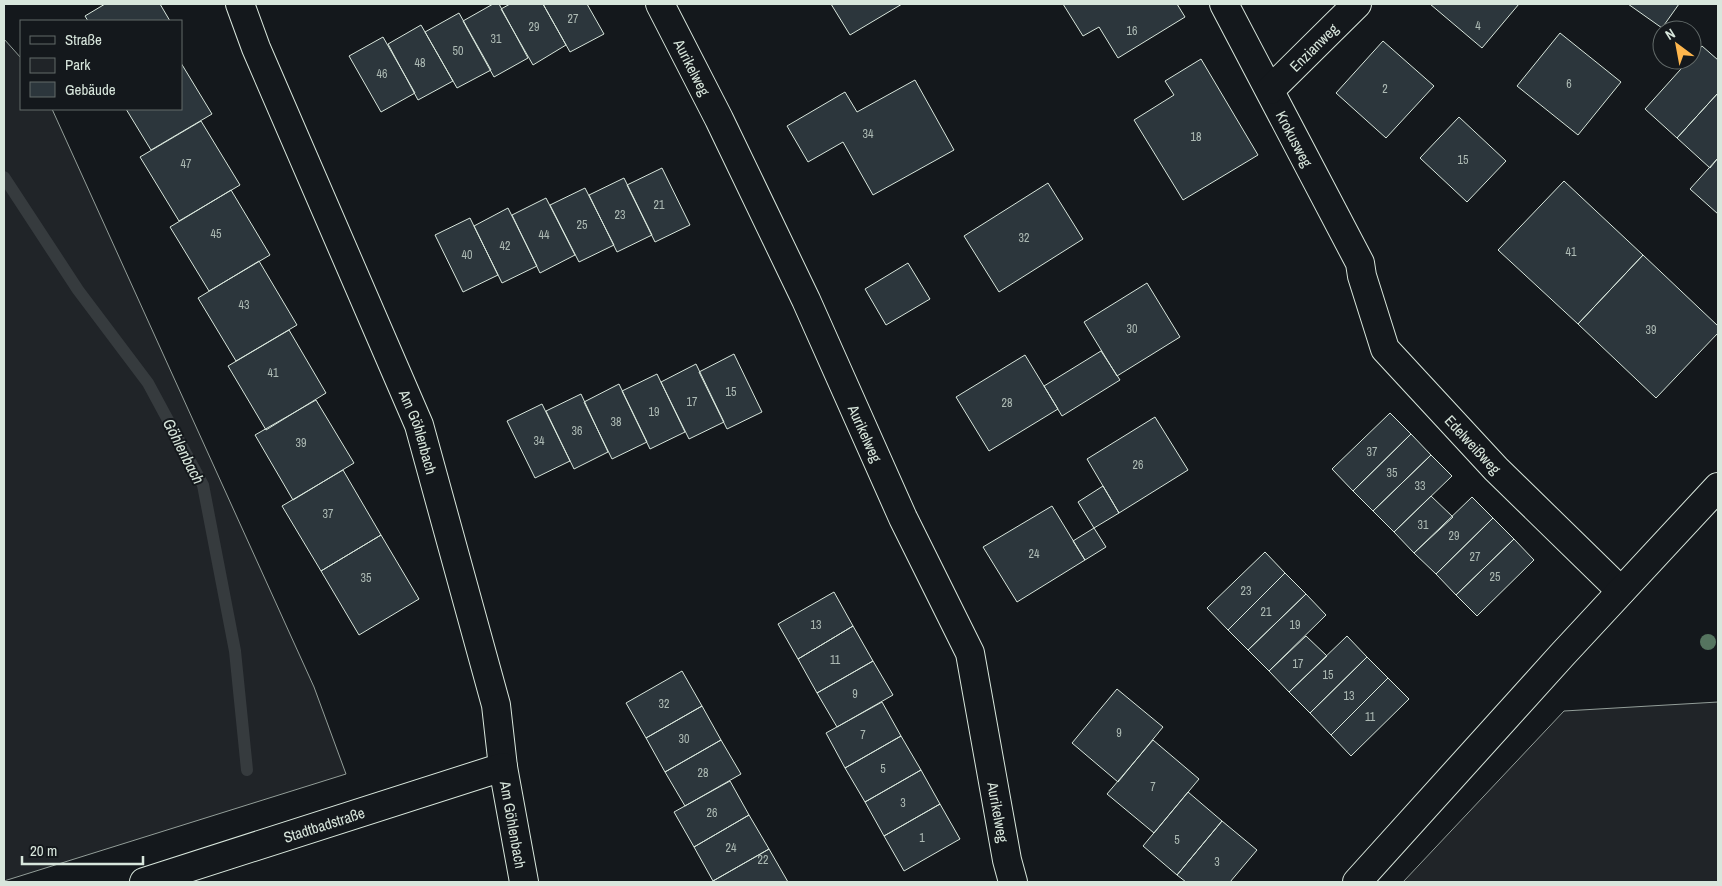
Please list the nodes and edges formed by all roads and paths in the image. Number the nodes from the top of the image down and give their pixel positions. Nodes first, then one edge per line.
1 (240, 4) edge
2 (660, 4) edge
3 (1224, 4) edge
4 (1357, 4) edge
5 (1270, 90) junction
6 (1362, 276) joint
7 (1718, 487) edge
8 (1621, 591) junction
9 (503, 767) junction
10 (144, 882) edge
11 (524, 882) edge
12 (1013, 882) edge
13 (1357, 882) edge

1 - 9 street, Am Göhlenbach
2 - 12 street, Aurikelweg
3 - 5 street, Krokusweg
4 - 5 street, Enzianweg
5 - 6 street, Krokusweg
6 - 8 street, Edelweißweg
7 - 8 street
8 - 13 street
9 - 10 street, Stadtbadstraße
9 - 11 street, Am Göhlenbach

